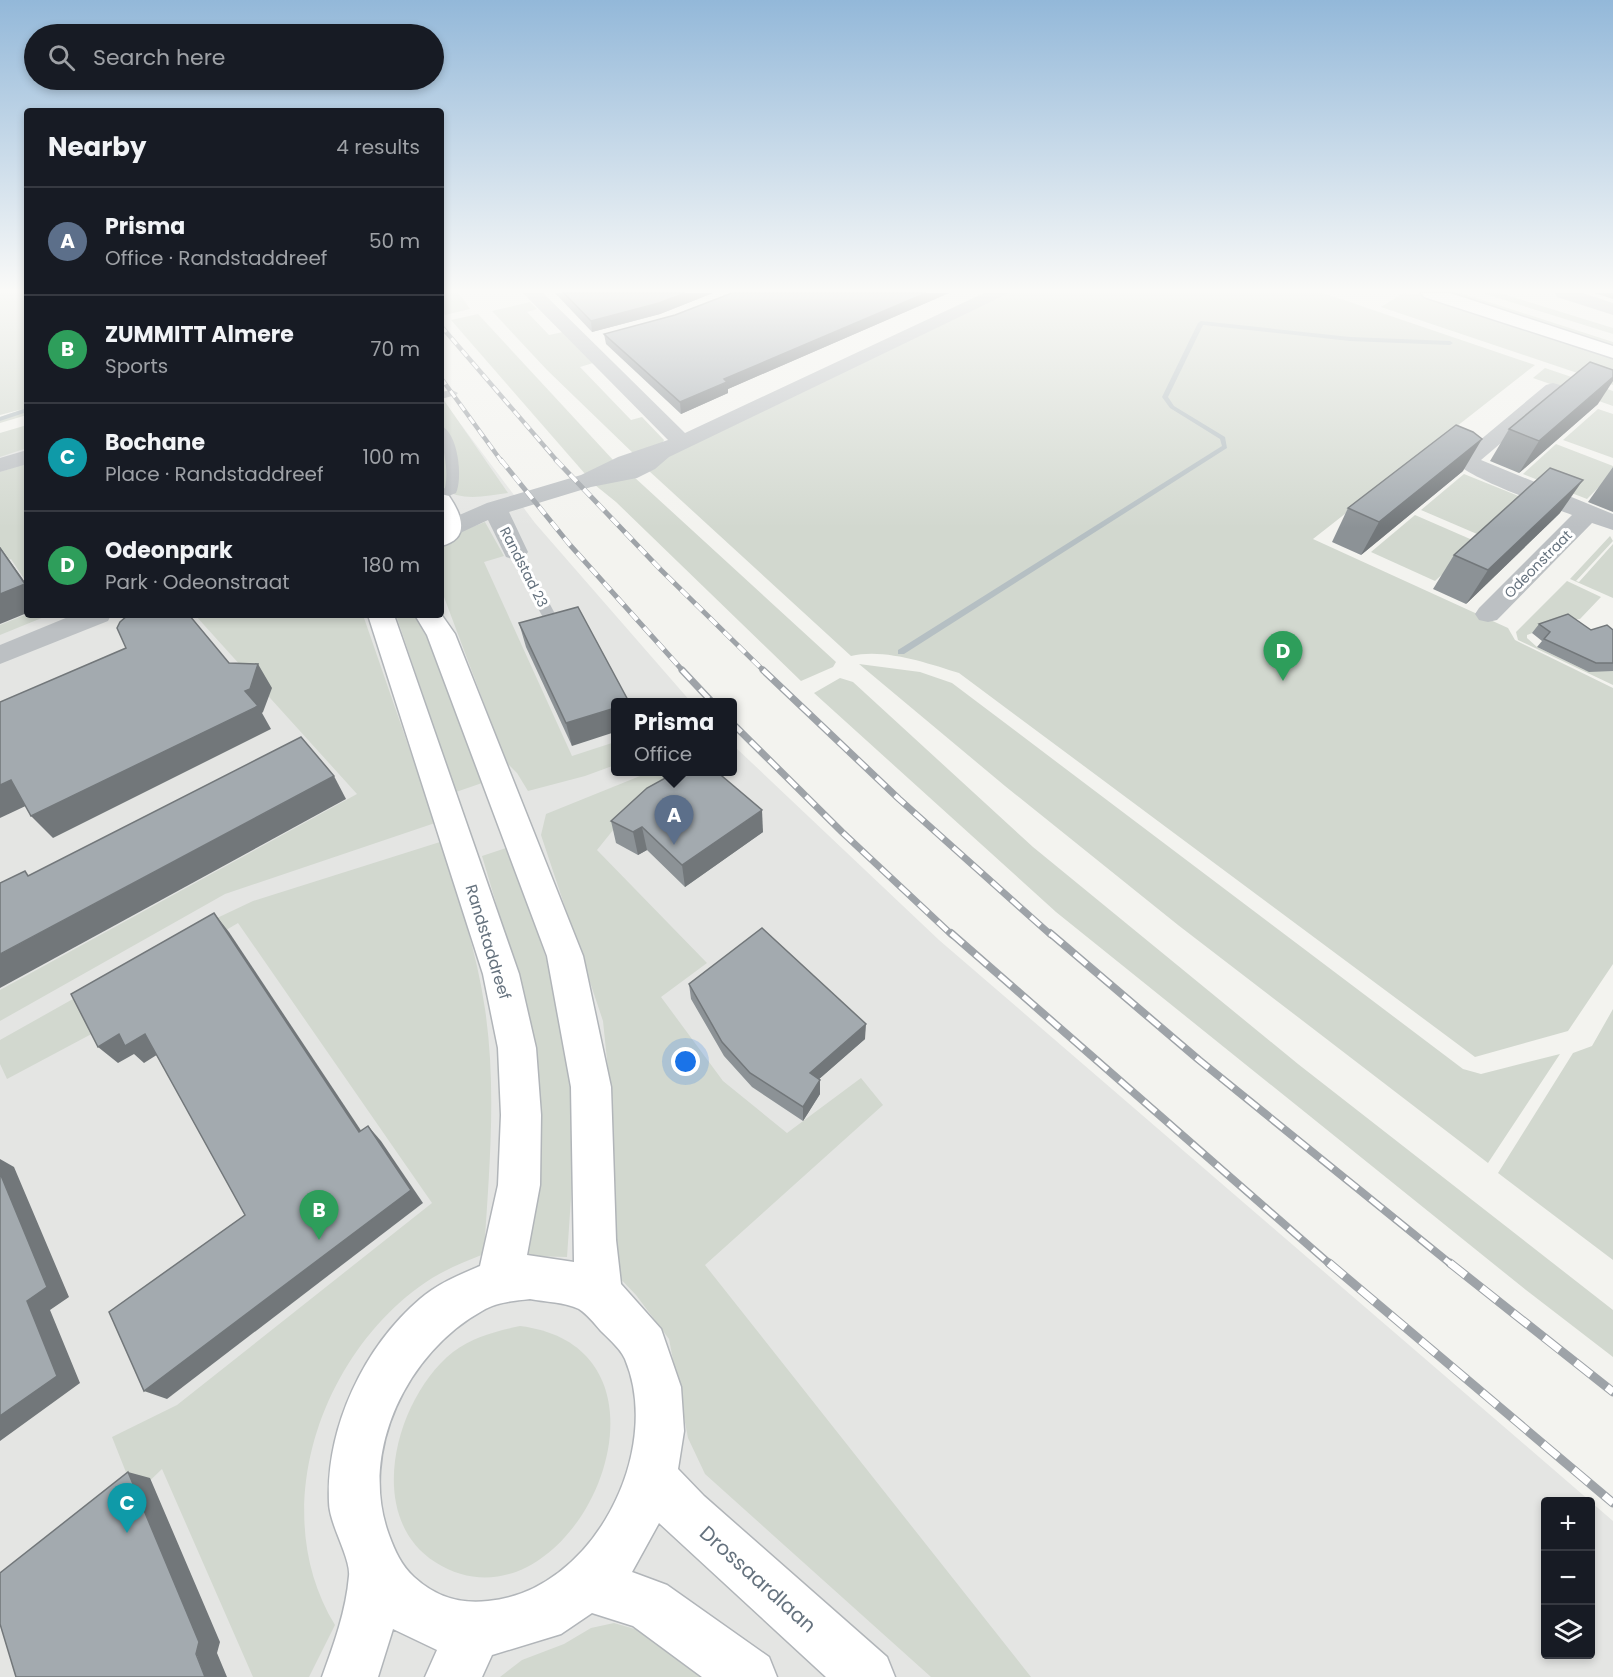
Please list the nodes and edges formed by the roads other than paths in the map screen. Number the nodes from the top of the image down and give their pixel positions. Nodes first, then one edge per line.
1 (604, 371) edge
2 (832, 371) edge
3 (1553, 388) dead end
4 (444, 438) edge
5 (668, 448) junction
6 (24, 458) edge
7 (0, 465) edge
8 (495, 508) junction
9 (444, 510) edge
10 (444, 513) edge
11 (1588, 513) junction
12 (1613, 522) edge
13 (514, 552) joint
14 (1488, 614) dead end
15 (91, 618) edge
16 (382, 618) edge
17 (437, 619) edge
18 (554, 625) edge
19 (0, 655) edge
20 (499, 1281) junction
21 (599, 1296) junction
22 (652, 1478) junction
23 (376, 1575) junction
24 (587, 1585) junction
25 (464, 1654) edge
26 (350, 1677) edge
27 (749, 1677) edge
28 (867, 1677) edge

1 - 5 street
2 - 5 street
3 - 11 street, Odeonstraat
4 - 9 lane
5 - 8 street
6 - 7 street
8 - 10 street
8 - 13 street, Randstad 23
11 - 12 street, Odeonstraat
11 - 14 street, Odeonstraat
13 - 18 lane, Randstad 23
15 - 19 street
16 - 20 main road, Randstaddreef
17 - 21 main road
20 - 21 main road
20 - 23 main road
21 - 22 main road
22 - 24 main road
22 - 28 main road, Drossaardlaan
23 - 25 main road
23 - 26 main road
24 - 25 main road
24 - 27 main road

